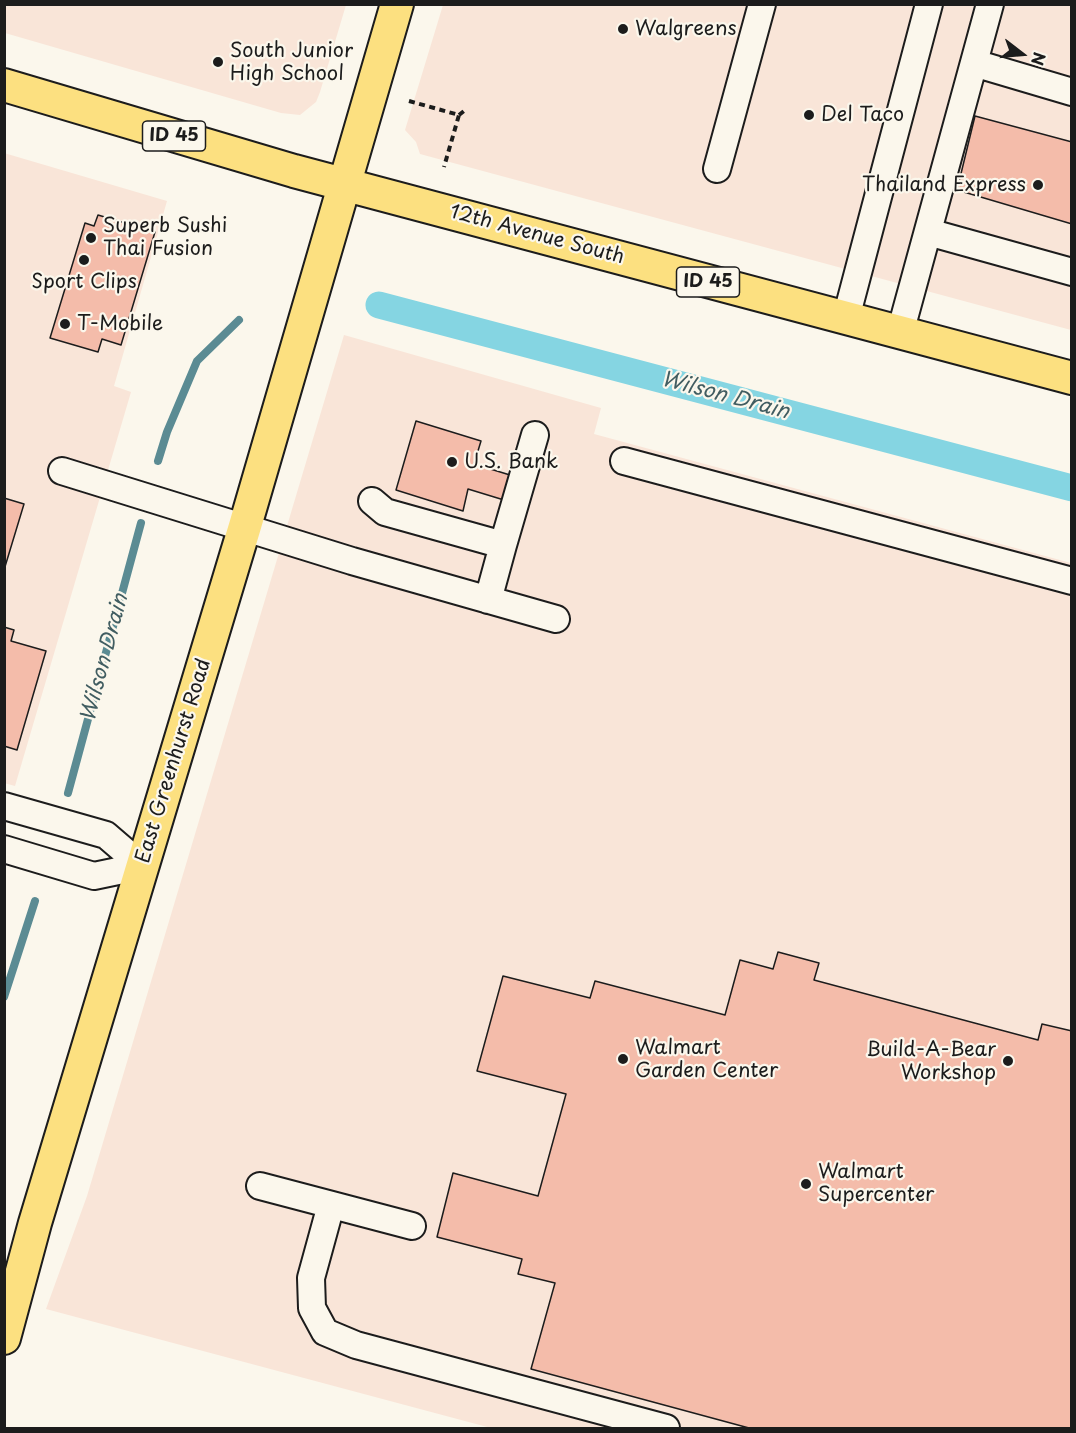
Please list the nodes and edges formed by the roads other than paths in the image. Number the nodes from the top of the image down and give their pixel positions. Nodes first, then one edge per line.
1 (397, 4) edge
2 (762, 4) edge
3 (929, 4) edge
4 (990, 4) edge
5 (974, 63) junction
6 (4, 85) edge
7 (1071, 92) edge
8 (717, 168) dead end
9 (344, 184) junction
10 (928, 232) junction
11 (1071, 272) edge
12 (846, 318) junction
13 (900, 333) junction
14 (1071, 378) edge
15 (535, 435) dead end
16 (624, 461) dead end
17 (62, 471) dead end
18 (372, 501) dead end
19 (245, 526) junction
20 (503, 545) junction
21 (1071, 581) edge
22 (488, 600) junction
23 (555, 619) dead end
24 (4, 806) edge
25 (4, 849) edge
26 (142, 866) junction
27 (260, 1186) dead end
28 (331, 1205) junction
29 (412, 1226) dead end
30 (11, 1289) edge
31 (4, 1338) edge
32 (666, 1428) edge

1 - 9 main road, East Greenhurst Road
2 - 8 street
3 - 12 street
4 - 5 street
5 - 7 street
5 - 10 street
6 - 9 main road, 12th Avenue South / ID 45
9 - 12 main road, 12th Avenue South / ID 45
9 - 19 main road, East Greenhurst Road
10 - 11 street
10 - 13 street
12 - 13 main road, 12th Avenue South / ID 45
13 - 14 main road, 12th Avenue South / ID 45
15 - 20 street
16 - 21 street
17 - 19 street
18 - 20 street
19 - 22 street
19 - 26 main road, East Greenhurst Road
20 - 22 street
22 - 23 street
24 - 26 street
25 - 26 street
26 - 30 main road, East Greenhurst Road
27 - 28 street
28 - 29 street
28 - 32 street
30 - 31 main road, East Greenhurst Road

